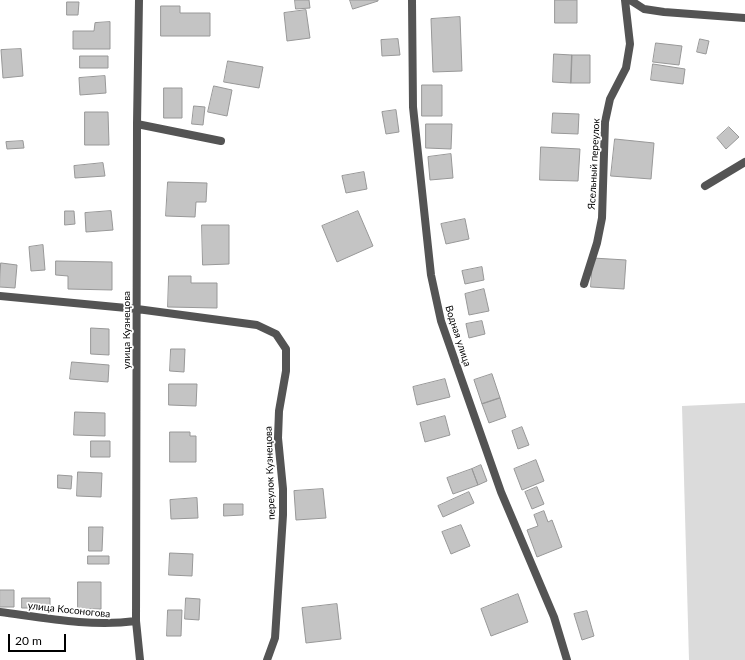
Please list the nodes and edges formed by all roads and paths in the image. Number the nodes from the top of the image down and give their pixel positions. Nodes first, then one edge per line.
1 (139, 0) edge
2 (412, 0) edge
3 (626, 0) edge
4 (630, 0) edge
5 (745, 18) edge
6 (137, 124) junction
7 (221, 141) dead end
8 (745, 162) edge
9 (705, 186) dead end
10 (584, 284) dead end
11 (0, 296) edge
12 (137, 309) junction
13 (0, 612) edge
14 (136, 622) junction
15 (141, 658) edge
16 (267, 660) edge
17 (567, 660) edge

1 - 6 street, улица Кузнецова
2 - 17 street, Водная улица
3 - 10 street, Ясельный переулок
4 - 5 street
6 - 7 street
6 - 12 street, улица Кузнецова
8 - 9 street
11 - 12 street, переулок Кузнецова
12 - 14 street, улица Кузнецова
12 - 16 street, переулок Кузнецова
13 - 14 street, улица Косоногова
14 - 15 street, улица Кузнецова

